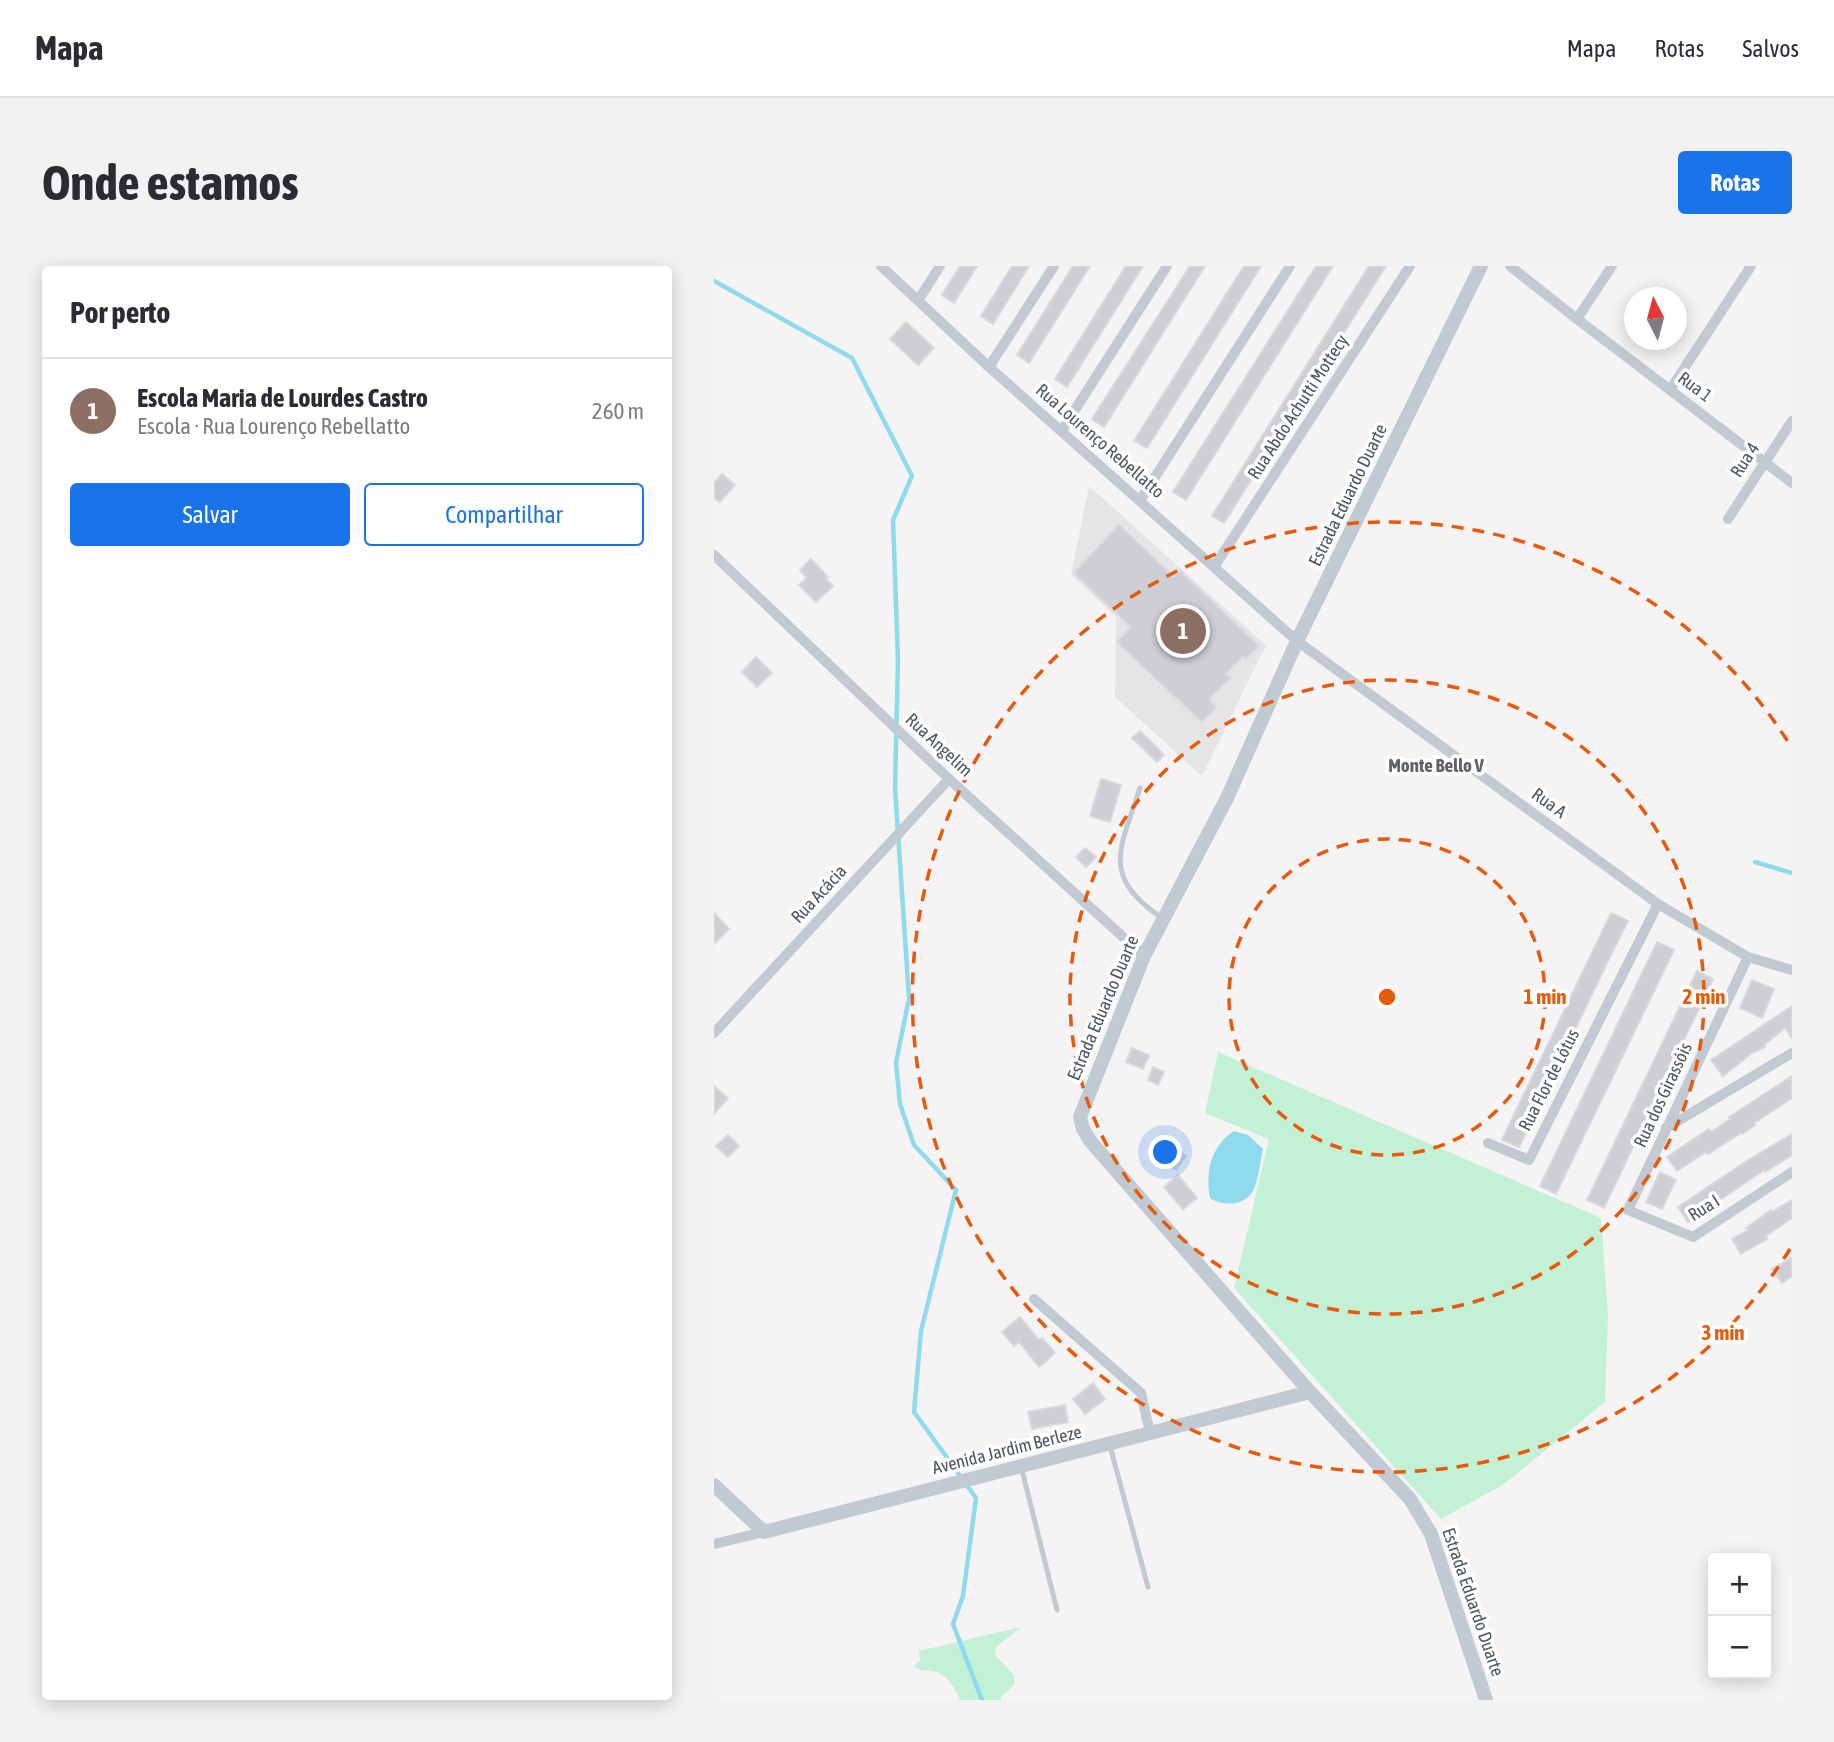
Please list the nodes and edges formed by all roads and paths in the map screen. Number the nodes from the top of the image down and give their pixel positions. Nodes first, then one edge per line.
1 (881, 266) edge
2 (940, 266) edge
3 (1054, 266) edge
4 (1167, 266) edge
5 (1290, 266) edge
6 (1410, 266) edge
7 (1481, 266) edge
8 (1510, 266) edge
9 (1612, 266) edge
10 (1751, 266) edge
11 (919, 299) junction
12 (1577, 319) junction
13 (989, 367) junction
14 (1670, 390) junction
15 (1792, 421) edge
16 (1062, 430) junction
17 (1765, 462) junction
18 (1792, 483) edge
19 (1140, 499) junction
20 (1728, 519) dead end
21 (714, 555) edge
22 (1214, 567) junction
23 (1297, 641) junction
24 (949, 779) junction
25 (1140, 788) dead end
26 (1658, 904) junction
27 (1164, 918) junction
28 (1144, 956) junction
29 (1748, 957) junction
30 (1792, 970) edge
31 (717, 1025) edge
32 (1792, 1053) edge
33 (1666, 1128) junction
34 (1488, 1143) dead end
35 (1792, 1172) edge
36 (1628, 1210) joint
37 (1034, 1299) dead end
38 (1310, 1392) junction
39 (1150, 1433) junction
40 (1109, 1443) junction
41 (1021, 1466) junction
42 (714, 1485) edge
43 (764, 1532) junction
44 (714, 1544) edge
45 (1148, 1587) dead end
46 (1057, 1610) dead end
47 (1486, 1700) edge

1 - 11 street, Rua Lourenço Rebellatto
2 - 11 street
3 - 13 street
4 - 16 street
5 - 19 street
6 - 22 street, Rua Abdo Achutti Mottecy
7 - 23 street, Estrada Eduardo Duarte
8 - 12 street, Rua 1
9 - 12 street
10 - 14 street
11 - 13 street, Rua Lourenço Rebellatto
12 - 14 street, Rua 1
13 - 16 street, Rua Lourenço Rebellatto
14 - 17 street, Rua 1
15 - 17 street, Rua 4
16 - 19 street, Rua Lourenço Rebellatto
17 - 18 street, Rua 1
17 - 20 street, Rua 4
19 - 22 street, Rua Lourenço Rebellatto
21 - 24 street, Rua Angelim
22 - 23 street, Rua Lourenço Rebellatto
23 - 26 street, Rua A
23 - 27 street, Estrada Eduardo Duarte
24 - 28 street, Rua Angelim
24 - 31 street, Rua Acácia
25 - 27 lane
26 - 29 street, Rua A
26 - 34 street, Rua Flor de Lótus
27 - 28 street, Estrada Eduardo Duarte
28 - 38 street, Estrada Eduardo Duarte
29 - 30 street, Rua A
29 - 33 street, Rua dos Girassóis
32 - 33 street
33 - 36 street, Rua dos Girassóis
35 - 36 street, Rua I
37 - 39 street
38 - 39 street, Avenida Jardim Berleze
38 - 47 street, Estrada Eduardo Duarte
39 - 40 street, Avenida Jardim Berleze
40 - 41 street, Avenida Jardim Berleze
40 - 45 lane
41 - 43 street, Avenida Jardim Berleze
41 - 46 lane
42 - 43 street
43 - 44 street, Avenida Jardim Berleze

